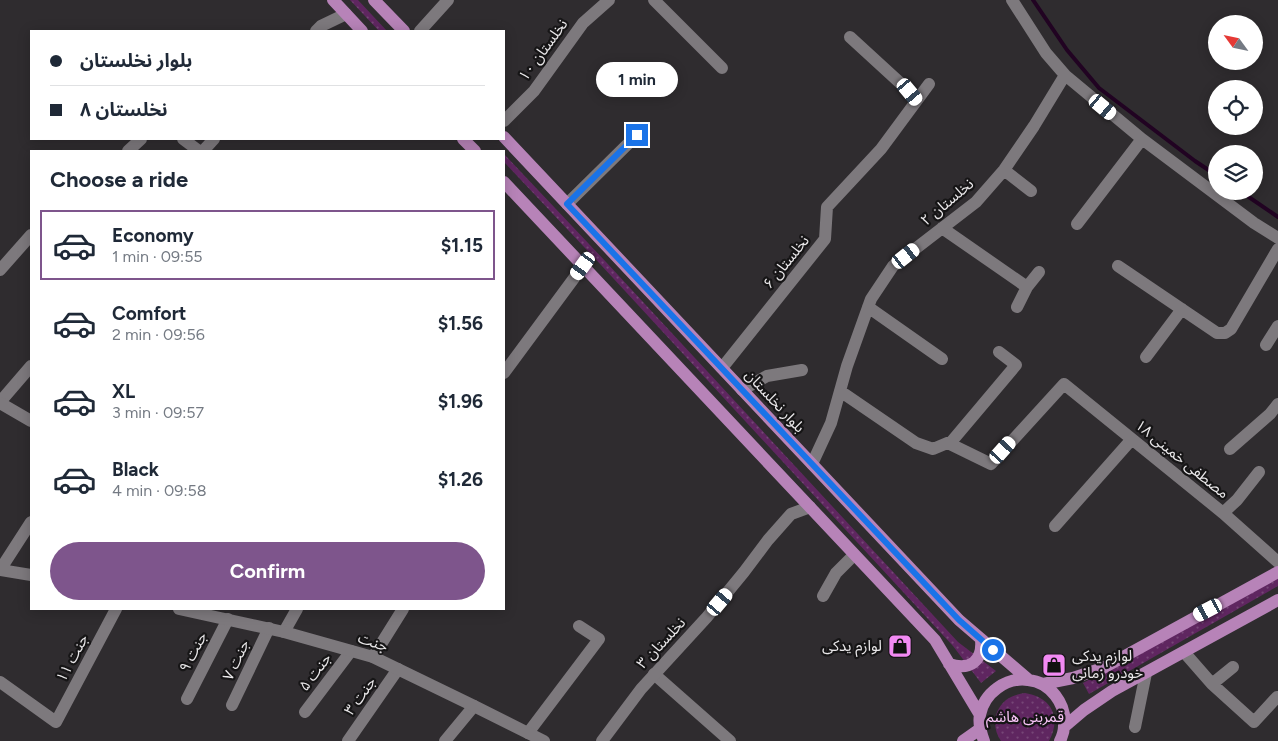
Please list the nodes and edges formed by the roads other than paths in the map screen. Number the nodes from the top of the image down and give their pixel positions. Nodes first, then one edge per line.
1 (332, 0) edge
2 (374, 0) edge
3 (448, 0) edge
4 (609, 0) edge
5 (654, 0) edge
6 (1012, 0) edge
7 (346, 14) junction
8 (317, 30) edge
9 (361, 30) edge
10 (403, 30) edge
11 (421, 30) edge
12 (850, 37) dead end
13 (722, 68) dead end
14 (1065, 75) junction
15 (929, 84) dead end
16 (917, 100) junction
17 (505, 120) edge
18 (637, 135) dead end
19 (505, 138) edge
20 (140, 140) edge
21 (184, 140) edge
22 (213, 140) edge
23 (464, 140) edge
24 (1142, 140) junction
25 (129, 150) edge
26 (198, 150) edge
27 (204, 150) edge
28 (474, 150) edge
29 (1004, 170) junction
30 (505, 183) edge
31 (1031, 190) dead end
32 (567, 204) junction
33 (1076, 224) dead end
34 (942, 228) junction
35 (30, 235) edge
36 (1278, 238) edge
37 (1278, 249) edge
38 (583, 266) junction
39 (1118, 266) dead end
40 (0, 270) edge
41 (1039, 272) dead end
42 (1027, 287) junction
43 (868, 307) junction
44 (1017, 307) dead end
45 (1182, 309) junction
46 (1278, 326) edge
47 (1266, 345) dead end
48 (999, 352) dead end
49 (1146, 357) dead end
50 (942, 359) dead end
51 (30, 367) edge
52 (722, 368) junction
53 (802, 370) dead end
54 (505, 372) edge
55 (742, 390) junction
56 (840, 391) junction
57 (0, 402) edge
58 (1275, 413) edge
59 (30, 419) edge
60 (1132, 439) junction
61 (948, 443) junction
62 (1230, 449) dead end
63 (812, 464) junction
64 (1259, 472) dead end
65 (810, 507) junction
66 (1223, 513) junction
67 (30, 524) edge
68 (1055, 526) dead end
69 (854, 555) junction
70 (1278, 562) edge
71 (0, 570) edge
72 (1278, 572) edge
73 (30, 575) edge
74 (823, 596) dead end
75 (1278, 600) edge
76 (115, 610) edge
77 (184, 610) edge
78 (296, 610) edge
79 (402, 610) edge
80 (228, 619) junction
81 (579, 626) dead end
82 (269, 628) junction
83 (284, 632) junction
84 (981, 640) junction
85 (351, 651) junction
86 (1184, 652) junction
87 (373, 657) junction
88 (950, 664) junction
89 (1232, 666) dead end
90 (398, 669) junction
91 (1146, 673) junction
92 (654, 674) junction
93 (1029, 680) junction
94 (0, 682) edge
95 (1043, 684) junction
96 (1212, 684) junction
97 (1277, 697) edge
98 (187, 699) dead end
99 (232, 705) dead end
100 (474, 706) junction
101 (305, 712) dead end
102 (980, 715) junction
103 (1064, 727) junction
104 (1135, 728) dead end
105 (528, 733) junction
106 (982, 735) edge
107 (348, 741) edge
108 (445, 741) edge
109 (544, 741) edge
110 (602, 741) edge
111 (730, 741) edge
112 (963, 741) edge
113 (1060, 741) edge

1 - 7 main road
2 - 10 main road
3 - 11 street
4 - 17 street, نخلستان ۱۰
5 - 13 street
6 - 14 street
7 - 8 street
7 - 9 main road
12 - 16 street
14 - 24 street
14 - 29 street, نخلستان ۲
15 - 16 street, نخلستان ۶
16 - 52 street, نخلستان ۶
18 - 32 street
19 - 32 main road, بلوار نخلستان
20 - 25 street
21 - 26 street
22 - 27 street
23 - 28 main road
24 - 33 street
24 - 36 street
29 - 31 street
29 - 34 street, نخلستان ۲
30 - 38 main road
32 - 52 main road, بلوار نخلستان
34 - 42 street
34 - 43 street, نخلستان ۲
35 - 40 street
37 - 45 street
38 - 54 street
38 - 65 main road
39 - 45 street
41 - 42 street
42 - 44 street
43 - 50 street
43 - 56 street, نخلستان ۲
45 - 49 street
46 - 47 street
48 - 61 street
51 - 57 street
52 - 55 main road, بلوار نخلستان
53 - 55 street
55 - 63 main road, بلوار نخلستان
56 - 61 street
56 - 63 street, نخلستان ۲
57 - 59 street
58 - 62 street
60 - 61 street, مصطفی خمینی ۱۸
60 - 66 street, مصطفی خمینی ۱۸
60 - 68 street
63 - 84 main road, بلوار نخلستان
64 - 66 street
65 - 69 main road
65 - 92 street, نخلستان ۳
66 - 70 street, مصطفی خمینی ۱۸
67 - 71 street
69 - 74 street
69 - 88 main road
71 - 73 street
72 - 95 main road
75 - 86 main road
76 - 94 street, جنت ۱۱
77 - 80 street, جنت
78 - 83 street
79 - 87 street
80 - 82 street, جنت
80 - 98 street, جنت ۹
81 - 105 street
82 - 83 street, جنت
82 - 99 street, جنت ۷
83 - 85 street, جنت
84 - 88 main road
84 - 93 main road, بلوار نخلستان
85 - 87 street, جنت
85 - 101 street, جنت ۵
86 - 91 main road
86 - 96 street
87 - 90 street, جنت
88 - 102 main road
89 - 96 street
90 - 100 street, جنت
90 - 107 street, جنت ۳
91 - 103 main road
91 - 104 street
92 - 110 street, نخلستان ۳
92 - 111 street
93 - 95 main road
93 - 102 main road
95 - 103 main road
96 - 97 street
100 - 105 street, جنت
100 - 108 street
102 - 106 main road
103 - 113 main road
105 - 109 street, جنت
106 - 112 main road

